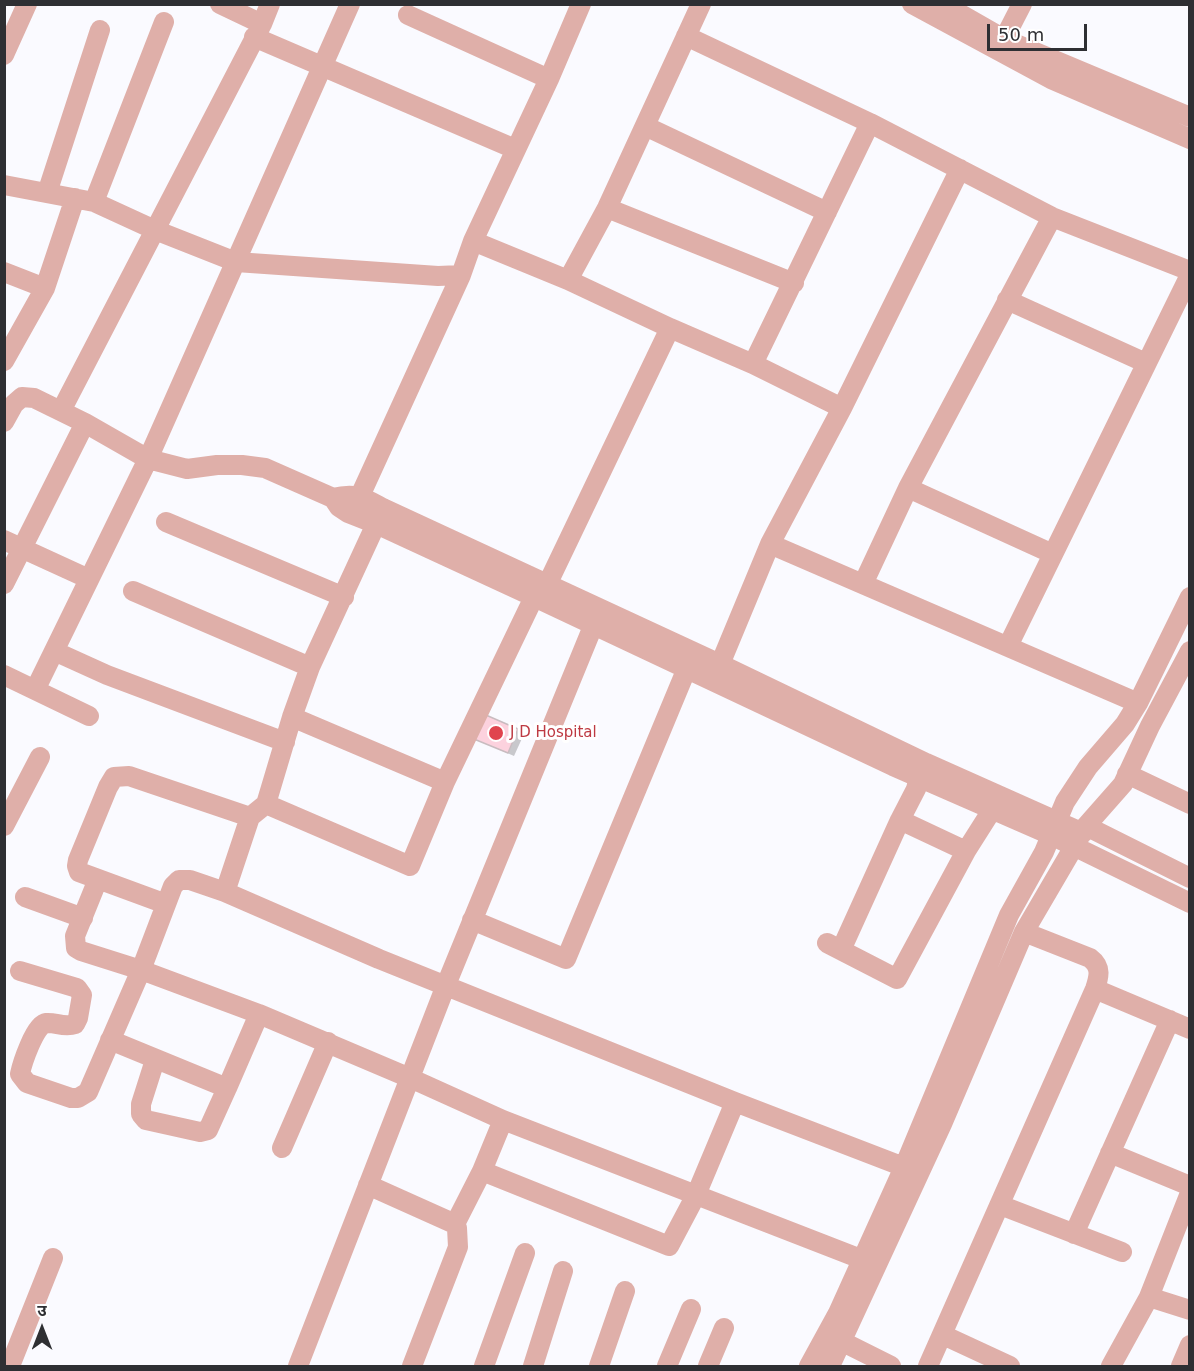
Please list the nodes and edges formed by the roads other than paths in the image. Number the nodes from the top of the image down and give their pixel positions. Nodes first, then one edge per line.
1 (220, 4) edge
2 (270, 4) edge
3 (350, 4) edge
4 (581, 4) edge
5 (701, 4) edge
6 (912, 4) edge
7 (943, 4) edge
8 (1022, 4) edge
9 (18, 8) edge
10 (408, 15) dead end
11 (164, 22) dead end
12 (100, 30) dead end
13 (258, 31) junction
14 (686, 36) junction
15 (1005, 39) junction
16 (4, 55) edge
17 (323, 68) junction
18 (549, 79) junction
19 (1190, 117) edge
20 (870, 123) junction
21 (645, 126) junction
22 (1190, 139) edge
23 (515, 149) junction
24 (960, 169) junction
25 (4, 185) edge
26 (47, 193) junction
27 (85, 200) junction
28 (607, 208) junction
29 (827, 212) junction
30 (1052, 217) junction
31 (155, 230) junction
32 (473, 241) junction
33 (236, 262) junction
34 (4, 272) edge
35 (1190, 273) edge
36 (461, 275) junction
37 (568, 280) junction
38 (794, 283) junction
39 (45, 288) junction
40 (1007, 300) junction
41 (670, 328) junction
42 (4, 361) edge
43 (1146, 363) junction
44 (753, 364) junction
45 (842, 408) junction
46 (61, 411) junction
47 (4, 422) edge
48 (85, 423) junction
49 (148, 459) junction
50 (908, 488) junction
51 (360, 496) junction
52 (333, 498) junction
53 (165, 522) dead end
54 (376, 524) junction
55 (13, 544) edge
56 (770, 544) junction
57 (1053, 554) junction
58 (90, 579) junction
59 (4, 584) edge
60 (863, 584) junction
61 (133, 591) dead end
62 (541, 591) junction
63 (344, 597) junction
64 (1190, 597) edge
65 (596, 617) junction
66 (1008, 646) junction
67 (54, 651) junction
68 (1190, 651) edge
69 (310, 667) junction
70 (687, 668) junction
71 (716, 672) junction
72 (4, 675) edge
73 (35, 690) junction
74 (1138, 703) junction
75 (89, 716) dead end
76 (292, 717) junction
77 (285, 742) junction
78 (40, 758) dead end
79 (1127, 774) junction
80 (919, 777) junction
81 (445, 782) junction
82 (1188, 800) edge
83 (266, 804) junction
84 (992, 810) junction
85 (250, 817) junction
86 (900, 820) junction
87 (5, 825) edge
88 (1054, 828) junction
89 (1081, 835) junction
90 (966, 851) junction
91 (1190, 878) edge
92 (94, 889) dead end
93 (225, 892) junction
94 (25, 897) dead end
95 (166, 903) junction
96 (1190, 903) edge
97 (83, 918) junction
98 (472, 920) junction
99 (1024, 932) junction
100 (141, 970) junction
101 (20, 971) dead end
102 (446, 985) junction
103 (1095, 990) junction
104 (259, 1014) junction
105 (1170, 1020) junction
106 (1190, 1029) edge
107 (110, 1040) junction
108 (328, 1042) junction
109 (155, 1060) junction
110 (410, 1078) junction
111 (227, 1088) junction
112 (735, 1102) junction
113 (503, 1120) junction
114 (282, 1148) dead end
115 (1110, 1153) junction
116 (904, 1167) junction
117 (482, 1171) junction
118 (368, 1185) junction
119 (1190, 1186) edge
120 (1190, 1193) edge
121 (696, 1195) junction
122 (1000, 1205) junction
123 (455, 1224) junction
124 (1074, 1234) junction
125 (1122, 1252) dead end
126 (525, 1253) dead end
127 (53, 1258) dead end
128 (861, 1259) junction
129 (563, 1271) dead end
130 (625, 1292) dead end
131 (1149, 1297) junction
132 (691, 1310) dead end
133 (1190, 1310) edge
134 (724, 1328) dead end
135 (943, 1335) junction
136 (843, 1342) junction
137 (1190, 1345) edge
138 (9, 1360) edge
139 (298, 1366) edge
140 (411, 1366) edge
141 (484, 1366) edge
142 (533, 1366) edge
143 (599, 1366) edge
144 (667, 1366) edge
145 (708, 1366) edge
146 (809, 1366) edge
147 (830, 1366) edge
148 (891, 1366) edge
149 (928, 1366) edge
150 (1010, 1366) edge
151 (1111, 1366) edge
152 (1181, 1366) edge

1 - 13 street
2 - 13 street
3 - 17 street
4 - 18 street
5 - 14 street
6 - 22 street
7 - 15 street
8 - 15 street
9 - 16 street
10 - 18 street
11 - 27 street
12 - 26 street
13 - 17 street
13 - 31 street
14 - 20 street
14 - 21 street
15 - 19 street
17 - 23 street
17 - 33 street
18 - 23 street
20 - 24 street
20 - 29 street
21 - 28 street
21 - 29 street
23 - 32 street
24 - 30 street
24 - 45 street
25 - 26 street
26 - 27 street
27 - 31 street
27 - 39 street
28 - 37 street
28 - 38 street
29 - 38 street
30 - 35 street
30 - 40 street
31 - 33 street
31 - 46 street
32 - 36 street
32 - 37 street
33 - 36 street
33 - 49 street
34 - 39 street
35 - 43 street
36 - 51 street
37 - 41 street
38 - 44 street
39 - 42 street
40 - 43 street
40 - 50 street
41 - 44 street
41 - 62 street
43 - 57 street
44 - 45 street
45 - 56 street
46 - 47 street
46 - 48 street
48 - 49 street
48 - 55 street
49 - 52 street
49 - 58 street
50 - 57 street
50 - 60 street
51 - 52 street
51 - 62 street
52 - 54 street
53 - 63 street
54 - 62 street
54 - 63 street
55 - 58 street
55 - 59 street
56 - 60 street
56 - 71 street
57 - 66 street
58 - 67 street
60 - 66 street
61 - 69 street
62 - 65 street
62 - 81 street
63 - 69 street
64 - 74 street
65 - 70 street
65 - 71 street
65 - 98 street
66 - 74 street
67 - 73 street
67 - 77 street
68 - 79 street
69 - 76 street
70 - 71 street
70 - 98 street
71 - 80 street
71 - 88 street
72 - 73 street
73 - 75 street
74 - 88 street
76 - 77 street
76 - 81 street
77 - 83 street
78 - 87 street
79 - 82 street
79 - 89 street
80 - 84 street
80 - 86 street
81 - 83 street
83 - 85 street
84 - 88 street
84 - 90 street
85 - 93 street
85 - 95 street
86 - 90 street
86 - 90 street
88 - 89 street
88 - 116 street
89 - 91 street
89 - 96 street
89 - 99 street
92 - 97 street
93 - 95 street
93 - 102 street
94 - 97 street
95 - 100 street
97 - 100 street
98 - 102 street
99 - 103 street
99 - 136 street
100 - 104 street
100 - 107 street
101 - 107 street
102 - 110 street
102 - 112 street
103 - 105 street
103 - 122 street
104 - 108 street
104 - 111 street
105 - 106 street
105 - 115 street
107 - 109 street
108 - 110 street
108 - 114 street
109 - 111 street
109 - 111 street
110 - 113 street
110 - 118 street
112 - 116 street
112 - 121 street
113 - 117 street
113 - 121 street
115 - 119 street
115 - 124 street
116 - 128 street
117 - 121 street
117 - 123 street
118 - 123 street
118 - 139 street
120 - 131 street
121 - 128 street
122 - 124 street
122 - 135 street
123 - 140 street
124 - 125 street
126 - 141 street
127 - 138 street
128 - 146 street
129 - 142 street
130 - 143 street
131 - 133 street
131 - 151 street
132 - 144 street
134 - 145 street
135 - 149 street
135 - 150 street
136 - 147 street
136 - 148 street
137 - 152 street

